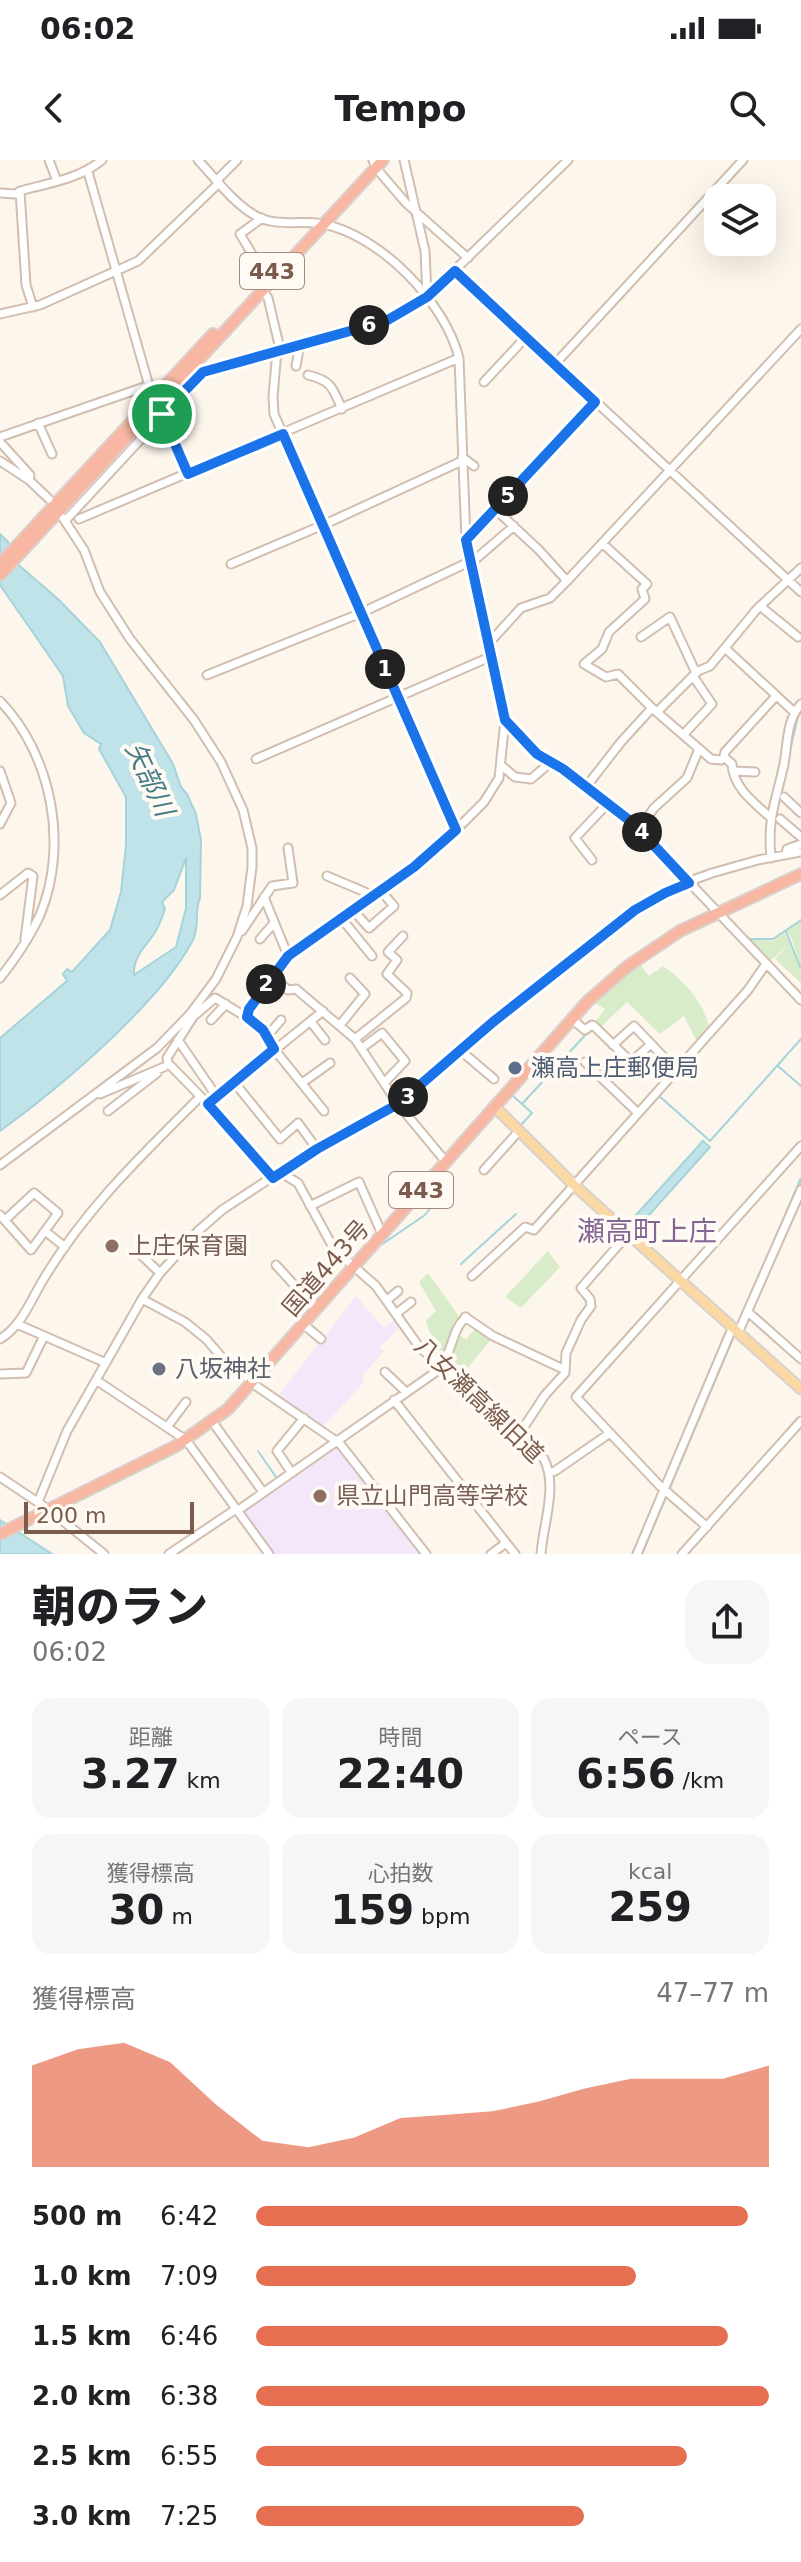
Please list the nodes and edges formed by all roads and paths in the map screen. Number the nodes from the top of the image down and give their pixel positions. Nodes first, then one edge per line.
1 (49, 160) edge
2 (102, 160) edge
3 (198, 160) edge
4 (237, 160) edge
5 (404, 160) edge
6 (568, 160) edge
7 (743, 160) edge
8 (376, 162) edge
9 (88, 172) junction
10 (57, 181) junction
11 (218, 181) junction
12 (20, 191) junction
13 (0, 193) edge
14 (416, 212) junction
15 (262, 218) junction
16 (320, 224) junction
17 (468, 258) junction
18 (455, 271) junction
19 (117, 272) junction
20 (263, 286) junction
21 (427, 297) junction
22 (33, 307) junction
23 (0, 314) edge
24 (801, 329) edge
25 (526, 337) junction
26 (300, 344) junction
27 (278, 350) junction
28 (459, 358) junction
29 (555, 364) junction
30 (296, 366) dead end
31 (308, 375) dead end
32 (484, 382) dead end
33 (150, 385) junction
34 (595, 402) junction
35 (157, 406) junction
36 (342, 409) junction
37 (38, 423) junction
38 (283, 434) junction
39 (0, 439) edge
40 (52, 454) dead end
41 (462, 459) junction
42 (0, 461) edge
43 (474, 466) dead end
44 (670, 470) junction
45 (188, 474) junction
46 (29, 480) junction
47 (49, 499) dead end
48 (495, 509) junction
49 (79, 519) dead end
50 (43, 524) junction
51 (323, 525) junction
52 (514, 526) junction
53 (466, 540) junction
54 (602, 543) junction
55 (470, 563) junction
56 (0, 564) edge
57 (231, 564) dead end
58 (801, 568) edge
59 (0, 575) edge
60 (567, 581) junction
61 (789, 581) junction
62 (801, 592) edge
63 (760, 606) junction
64 (361, 613) junction
65 (641, 637) dead end
66 (798, 637) dead end
67 (489, 643) junction
68 (725, 648) junction
69 (492, 656) junction
70 (694, 674) junction
71 (207, 675) dead end
72 (776, 696) junction
73 (398, 698) junction
74 (0, 701) edge
75 (801, 704) edge
76 (655, 710) junction
77 (794, 712) junction
78 (505, 720) junction
79 (683, 735) junction
80 (699, 749) junction
81 (724, 757) junction
82 (256, 759) dead end
83 (551, 762) junction
84 (502, 766) junction
85 (0, 771) edge
86 (733, 771) junction
87 (755, 772) dead end
88 (586, 787) junction
89 (784, 797) dead end
90 (608, 803) junction
91 (801, 813) edge
92 (770, 817) junction
93 (780, 819) dead end
94 (0, 824) edge
95 (639, 829) junction
96 (456, 830) junction
97 (801, 837) edge
98 (801, 844) edge
99 (288, 848) dead end
100 (801, 852) edge
101 (786, 854) junction
102 (771, 858) junction
103 (592, 860) dead end
104 (801, 874) edge
105 (327, 876) dead end
106 (689, 883) junction
107 (381, 891) junction
108 (0, 895) edge
109 (264, 897) junction
110 (370, 898) junction
111 (353, 910) junction
112 (717, 913) junction
113 (342, 919) junction
114 (274, 923) junction
115 (403, 936) dead end
116 (237, 937) junction
117 (260, 939) dead end
118 (24, 941) junction
119 (288, 956) junction
120 (372, 956) dead end
121 (766, 964) junction
122 (273, 977) junction
123 (0, 978) edge
124 (350, 978) dead end
125 (312, 988) dead end
126 (306, 997) junction
127 (801, 1000) edge
128 (226, 1004) junction
129 (323, 1011) junction
130 (192, 1015) junction
131 (247, 1017) junction
132 (211, 1020) dead end
133 (281, 1020) dead end
134 (574, 1021) dead end
135 (311, 1022) junction
136 (340, 1025) junction
137 (267, 1036) junction
138 (355, 1039) junction
139 (178, 1040) junction
140 (325, 1040) dead end
141 (651, 1044) junction
142 (613, 1045) junction
143 (362, 1048) junction
144 (274, 1049) junction
145 (461, 1051) junction
146 (585, 1062) dead end
147 (330, 1063) dead end
148 (166, 1065) junction
149 (676, 1070) junction
150 (494, 1079) dead end
151 (234, 1082) junction
152 (302, 1083) junction
153 (384, 1083) junction
154 (200, 1097) junction
155 (217, 1097) junction
156 (91, 1098) junction
157 (208, 1104) junction
158 (398, 1104) junction
159 (494, 1106) junction
160 (108, 1111) dead end
161 (324, 1111) dead end
162 (638, 1113) junction
163 (519, 1131) junction
164 (801, 1146) edge
165 (317, 1149) junction
166 (446, 1162) junction
167 (0, 1165) edge
168 (484, 1170) dead end
169 (277, 1176) junction
170 (574, 1185) junction
171 (801, 1190) edge
172 (310, 1206) junction
173 (2, 1218) edge
174 (45, 1231) junction
175 (382, 1234) junction
176 (628, 1234) junction
177 (65, 1247) junction
178 (138, 1252) dead end
179 (276, 1265) dead end
180 (353, 1267) junction
181 (160, 1273) junction
182 (472, 1276) dead end
183 (680, 1281) junction
184 (398, 1291) dead end
185 (142, 1299) junction
186 (387, 1300) junction
187 (411, 1302) dead end
188 (316, 1309) junction
189 (748, 1312) junction
190 (397, 1313) junction
191 (17, 1324) junction
192 (303, 1324) junction
193 (734, 1331) junction
194 (44, 1336) junction
195 (0, 1339) edge
196 (321, 1339) dead end
197 (801, 1359) edge
198 (106, 1363) junction
199 (442, 1367) junction
200 (561, 1368) dead end
201 (385, 1372) dead end
202 (0, 1374) edge
203 (96, 1380) junction
204 (251, 1381) junction
205 (801, 1389) edge
206 (406, 1392) junction
207 (394, 1400) junction
208 (186, 1402) dead end
209 (304, 1418) junction
210 (801, 1421) edge
211 (214, 1424) dead end
212 (167, 1427) junction
213 (520, 1433) junction
214 (610, 1433) junction
215 (186, 1440) junction
216 (337, 1440) junction
217 (291, 1472) junction
218 (549, 1473) junction
219 (0, 1477) edge
220 (664, 1489) junction
221 (263, 1492) junction
222 (43, 1507) junction
223 (236, 1510) junction
224 (707, 1527) junction
225 (0, 1534) edge
226 (506, 1543) junction
227 (104, 1554) edge
228 (169, 1554) edge
229 (269, 1554) edge
230 (426, 1554) edge
231 (491, 1554) edge
232 (515, 1554) edge
233 (541, 1554) edge
234 (637, 1554) edge
235 (682, 1554) edge

1 - 10 street
2 - 9 street
3 - 11 street
4 - 11 street
5 - 14 street
6 - 17 street
7 - 29 street
8 - 14 street
8 - 16 highway, 443
9 - 10 street
9 - 19 street
10 - 12 street
11 - 15 street
11 - 19 street
12 - 13 street
12 - 22 street
14 - 17 street
14 - 21 street
15 - 16 street
15 - 20 street
16 - 20 highway, 443
16 - 21 street
17 - 18 street
18 - 21 street
18 - 25 street
19 - 22 street
19 - 33 street
20 - 27 street
20 - 35 highway, 443
21 - 26 street
21 - 28 street
22 - 23 street
24 - 44 street
25 - 29 street
25 - 32 street
26 - 27 street
26 - 30 street
27 - 35 street
27 - 38 street
28 - 36 street
28 - 41 street
29 - 34 street
31 - 36 street
33 - 35 street
33 - 37 street
34 - 44 street
34 - 48 street
35 - 45 street
35 - 50 highway, 443
35 - 116 street
36 - 38 street
37 - 39 street
37 - 40 street
38 - 45 street
38 - 51 street
39 - 46 street
41 - 43 street
41 - 51 street
41 - 53 street
42 - 46 street
44 - 54 street
44 - 61 street
45 - 49 street
46 - 47 street
48 - 52 street
48 - 53 street
50 - 56 highway, 443
50 - 59 highway, 443
51 - 57 street
51 - 64 street
52 - 55 street
52 - 60 street
53 - 55 street
54 - 60 street
54 - 76 street
55 - 64 street
55 - 67 street
58 - 61 street
60 - 67 street
61 - 62 street
61 - 63 street
63 - 66 street
63 - 68 street
64 - 71 street
64 - 73 street
65 - 70 street
67 - 69 street
68 - 70 street
68 - 72 street
69 - 73 street
69 - 78 street
70 - 76 street
70 - 79 street
72 - 77 street
72 - 81 street
73 - 82 street
73 - 96 street
74 - 118 street
75 - 77 street
76 - 79 street
76 - 88 street
77 - 92 street
78 - 83 street
78 - 84 street
79 - 80 street
80 - 81 street
80 - 95 street
81 - 86 street
83 - 84 street
83 - 88 street
84 - 96 street
85 - 94 street
86 - 87 street
86 - 92 street
88 - 90 street
89 - 91 street
90 - 95 street
90 - 103 street
92 - 102 street
93 - 97 street
95 - 106 street
96 - 107 street
98 - 101 street
99 - 109 street
100 - 101 street
101 - 102 street
102 - 106 street
104 - 112 highway, 国道443号 / 443
105 - 110 street
106 - 112 street
106 - 145 street
107 - 110 street
107 - 111 street
108 - 118 street
109 - 114 street
109 - 116 street
110 - 111 street
111 - 113 street
112 - 121 street
112 - 159 highway, 国道443号 / 443
113 - 119 street
113 - 120 street
114 - 117 street
114 - 119 street
115 - 138 street
116 - 130 street
118 - 123 street
119 - 122 street
121 - 127 street
121 - 149 street
122 - 126 street
122 - 131 street
124 - 136 street
125 - 126 street
126 - 129 street
128 - 130 street
128 - 131 street
128 - 132 street
129 - 135 street
129 - 136 street
130 - 139 street
130 - 156 street
131 - 137 street
133 - 137 street
134 - 142 street
135 - 140 street
135 - 144 street
136 - 138 street
137 - 144 street
138 - 143 street
139 - 148 street
139 - 155 street
141 - 142 street
141 - 142 street
141 - 149 street
143 - 153 street
143 - 153 street
144 - 151 street
144 - 152 street
145 - 150 street
145 - 158 street
146 - 162 street
147 - 152 street
148 - 154 street, 八女瀬高線旧道
148 - 156 street
148 - 160 street
149 - 162 street
151 - 155 street
151 - 165 street
152 - 161 street
153 - 158 street
154 - 157 street, 八女瀬高線旧道
154 - 177 street
155 - 157 street
156 - 167 street
157 - 169 street, 八女瀬高線旧道
158 - 165 street
158 - 166 street
159 - 163 main road
159 - 166 highway, 国道443号 / 443
162 - 170 street
163 - 168 street
163 - 170 main road
164 - 183 street
165 - 169 street
166 - 175 highway, 国道443号 / 443
169 - 172 street, 八女瀬高線旧道
169 - 181 street
170 - 176 main road
170 - 182 street
171 - 189 street
172 - 175 street
172 - 180 street, 八女瀬高線旧道
173 - 174 street
173 - 174 street
174 - 177 street
175 - 180 highway, 国道443号 / 443
176 - 183 main road
176 - 213 street
177 - 191 street
178 - 181 street
179 - 188 street
180 - 186 street, 八女瀬高線旧道
180 - 188 highway, 国道443号 / 443
181 - 185 street
183 - 193 main road
183 - 214 street
184 - 186 street
185 - 198 street
185 - 204 street
186 - 190 street, 八女瀬高線旧道
187 - 190 street
188 - 192 highway, 国道443号 / 443
189 - 193 street
189 - 197 street
190 - 199 street, 八女瀬高線旧道
191 - 194 street
191 - 195 street
192 - 196 street
192 - 204 highway, 国道443号 / 443
193 - 205 main road
193 - 220 street
194 - 198 street
194 - 202 street
198 - 203 street
199 - 200 street
199 - 206 street
199 - 213 street, 八女瀬高線旧道
201 - 206 street
203 - 212 street
203 - 222 street
204 - 209 street
204 - 215 highway, 国道443号 / 443
206 - 207 street
207 - 216 street
207 - 226 street
208 - 212 street
209 - 216 street
209 - 217 street
210 - 224 street
211 - 221 street
212 - 215 street
213 - 218 street, 八女瀬高線旧道
214 - 218 street
214 - 220 street
215 - 222 highway, 国道443号 / 443
215 - 223 street
216 - 217 street
216 - 230 street
217 - 221 street
218 - 233 street, 八女瀬高線旧道
219 - 222 street
220 - 224 street
220 - 234 street
221 - 223 street
222 - 225 highway, 国道443号 / 443
222 - 227 street
223 - 228 street
223 - 229 street
224 - 235 street
226 - 231 street
226 - 232 street

